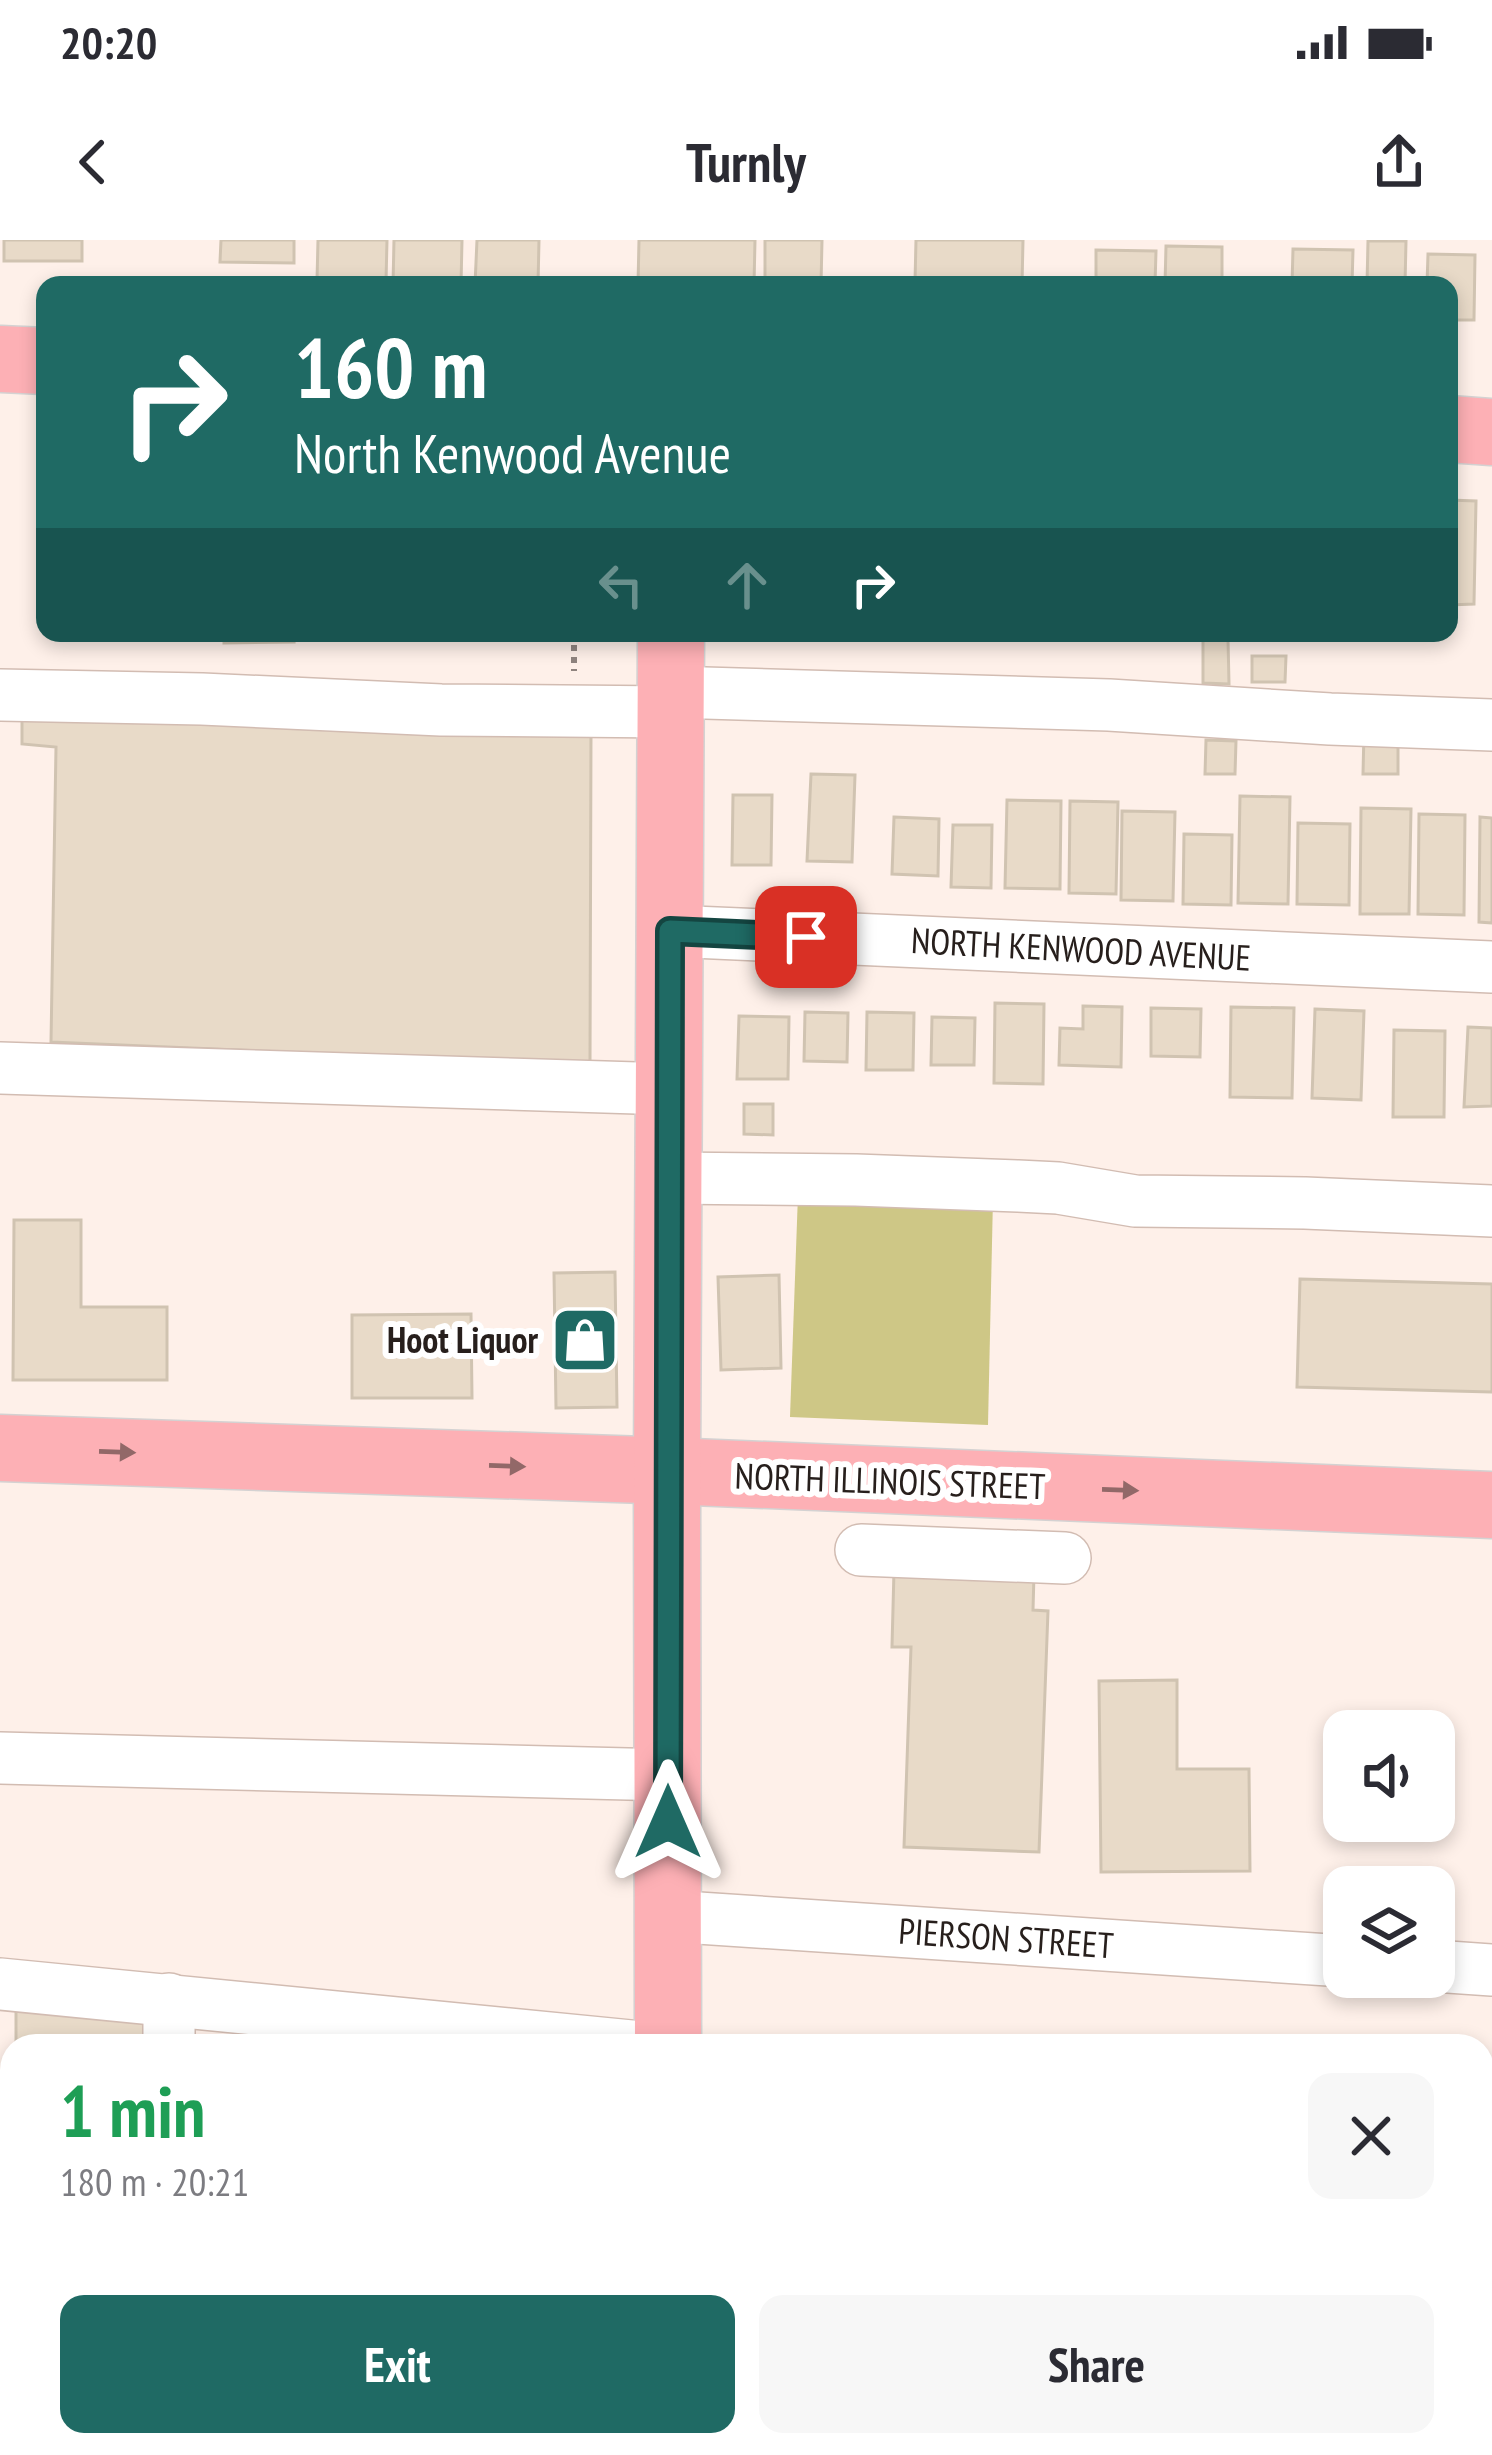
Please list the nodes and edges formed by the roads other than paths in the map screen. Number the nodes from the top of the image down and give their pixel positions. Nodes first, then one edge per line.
1 (0, 359) edge
2 (36, 361) edge
3 (1458, 430) edge
4 (1492, 431) edge
5 (671, 679) edge
6 (0, 695) edge
7 (1492, 725) edge
8 (670, 931) junction
9 (1492, 968) edge
10 (0, 1067) edge
11 (669, 1089) junction
12 (669, 1178) junction
13 (1492, 1211) edge
14 (0, 1448) edge
15 (667, 1471) junction
16 (1492, 1505) edge
17 (861, 1550) dead end
18 (1065, 1558) dead end
19 (0, 1758) edge
20 (668, 1775) junction
21 (668, 1916) junction
22 (1323, 1960) edge
23 (1455, 1967) edge
24 (1492, 1970) edge
25 (0, 1984) edge
26 (169, 2023) edge
27 (390, 2034) edge
28 (668, 2034) edge

1 - 2 main road
3 - 4 main road
5 - 6 street
5 - 7 street
5 - 8 main road
8 - 9 street, NORTH KENWOOD AVENUE
8 - 11 main road
10 - 11 street
11 - 12 main road
12 - 13 street
12 - 15 main road
14 -> 15 main road, NORTH ILLINOIS STREET
15 -> 16 main road, NORTH ILLINOIS STREET
15 - 20 main road
17 - 18 street
19 - 20 street
20 - 21 main road
21 - 22 street, PIERSON STREET
21 - 28 main road
23 - 24 street
25 - 26 street
26 - 27 street

